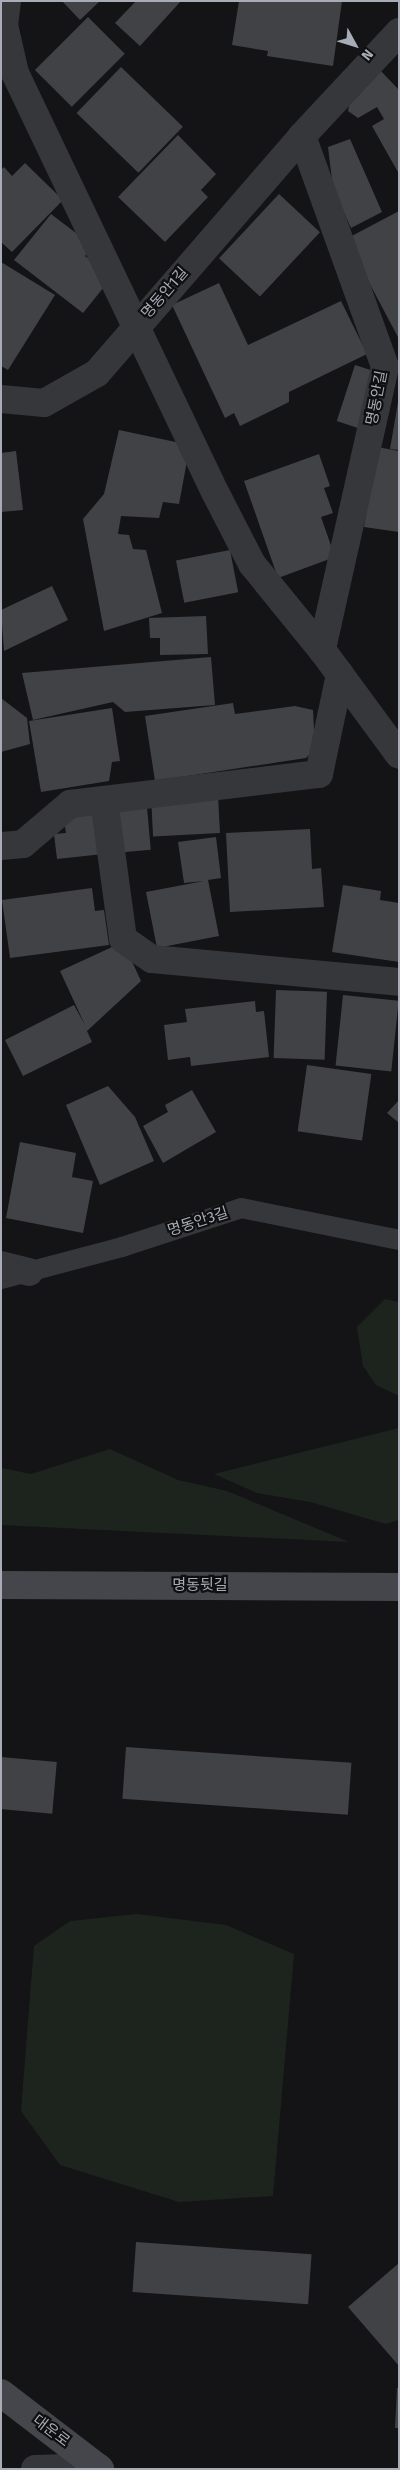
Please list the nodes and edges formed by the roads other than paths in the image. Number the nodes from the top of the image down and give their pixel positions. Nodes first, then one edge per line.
1 (7, 1) edge
2 (399, 32) edge
3 (302, 136) junction
4 (137, 324) junction
5 (392, 367) edge
6 (1, 399) edge
7 (322, 650) junction
8 (340, 674) junction
9 (399, 755) edge
10 (104, 800) junction
11 (1, 846) edge
12 (399, 982) edge
13 (399, 1240) edge
14 (1, 1264) edge
15 (29, 1272) junction
16 (1, 1280) edge
17 (1, 1585) edge
18 (399, 1587) edge
19 (1, 2393) edge
20 (99, 2468) edge
21 (35, 2469) edge

1 - 4 street
2 - 3 street
3 - 4 street, 명동안1길
3 - 5 street, 명동안길
4 - 6 street, 명동안1길
4 - 7 street
5 - 7 street, 명동안길
7 - 8 street
8 - 9 street
8 - 10 street
10 - 11 street
10 - 12 street
13 - 15 lane, 명동안3길
14 - 15 street
15 - 16 lane, 명동안3길
17 - 18 street, 명동뒷길
19 - 20 street, 대운로
20 - 21 street

